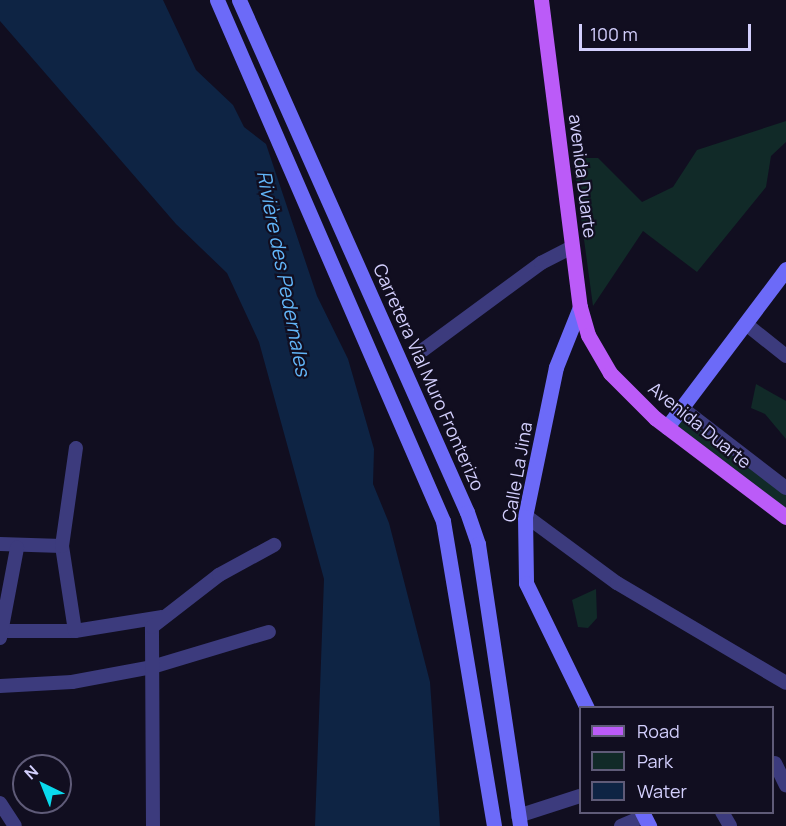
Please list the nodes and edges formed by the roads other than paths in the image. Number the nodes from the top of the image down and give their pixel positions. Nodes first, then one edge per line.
1 (217, 0) edge
2 (239, 0) edge
3 (541, 0) edge
4 (572, 247) junction
5 (786, 269) edge
6 (580, 307) junction
7 (746, 324) junction
8 (423, 350) dead end
9 (598, 354) joint
10 (786, 356) edge
11 (682, 408) junction
12 (667, 427) junction
13 (76, 448) dead end
14 (786, 488) edge
15 (526, 516) junction
16 (786, 517) edge
17 (0, 544) edge
18 (274, 545) dead end
19 (62, 546) junction
20 (17, 548) junction
21 (161, 616) junction
22 (1, 631) edge
23 (75, 631) junction
24 (268, 632) dead end
25 (0, 640) edge
26 (152, 667) junction
27 (786, 682) edge
28 (0, 686) edge
29 (586, 706) edge
30 (778, 764) edge
31 (786, 786) edge
32 (579, 796) edge
33 (0, 804) edge
34 (645, 818) edge
35 (519, 821) edge
36 (15, 826) edge
37 (153, 826) edge
38 (494, 826) edge
39 (621, 826) edge

1 - 38 street
2 - 35 street, Carretera Vial Muro Fronterizo
3 - 4 main road, avenida Duarte
4 - 6 main road, avenida Duarte
4 - 8 street
5 - 7 street
6 - 9 main road, avenida Duarte
6 - 15 street, Calle La Jina
7 - 10 street
7 - 11 street
9 - 12 main road, Avenida Duarte
11 - 12 street
11 - 14 street
12 - 16 main road, Avenida Duarte
13 - 19 street
15 - 27 street
15 - 29 street, Calle La Jina
17 - 20 street
18 - 21 street
19 - 20 street
19 - 23 street
20 - 22 street
21 - 23 street
21 - 26 street
22 - 23 street
22 - 25 street
24 - 26 street
26 - 28 street
26 - 37 street
30 - 31 street
32 - 35 street
33 - 36 street
34 - 39 street

